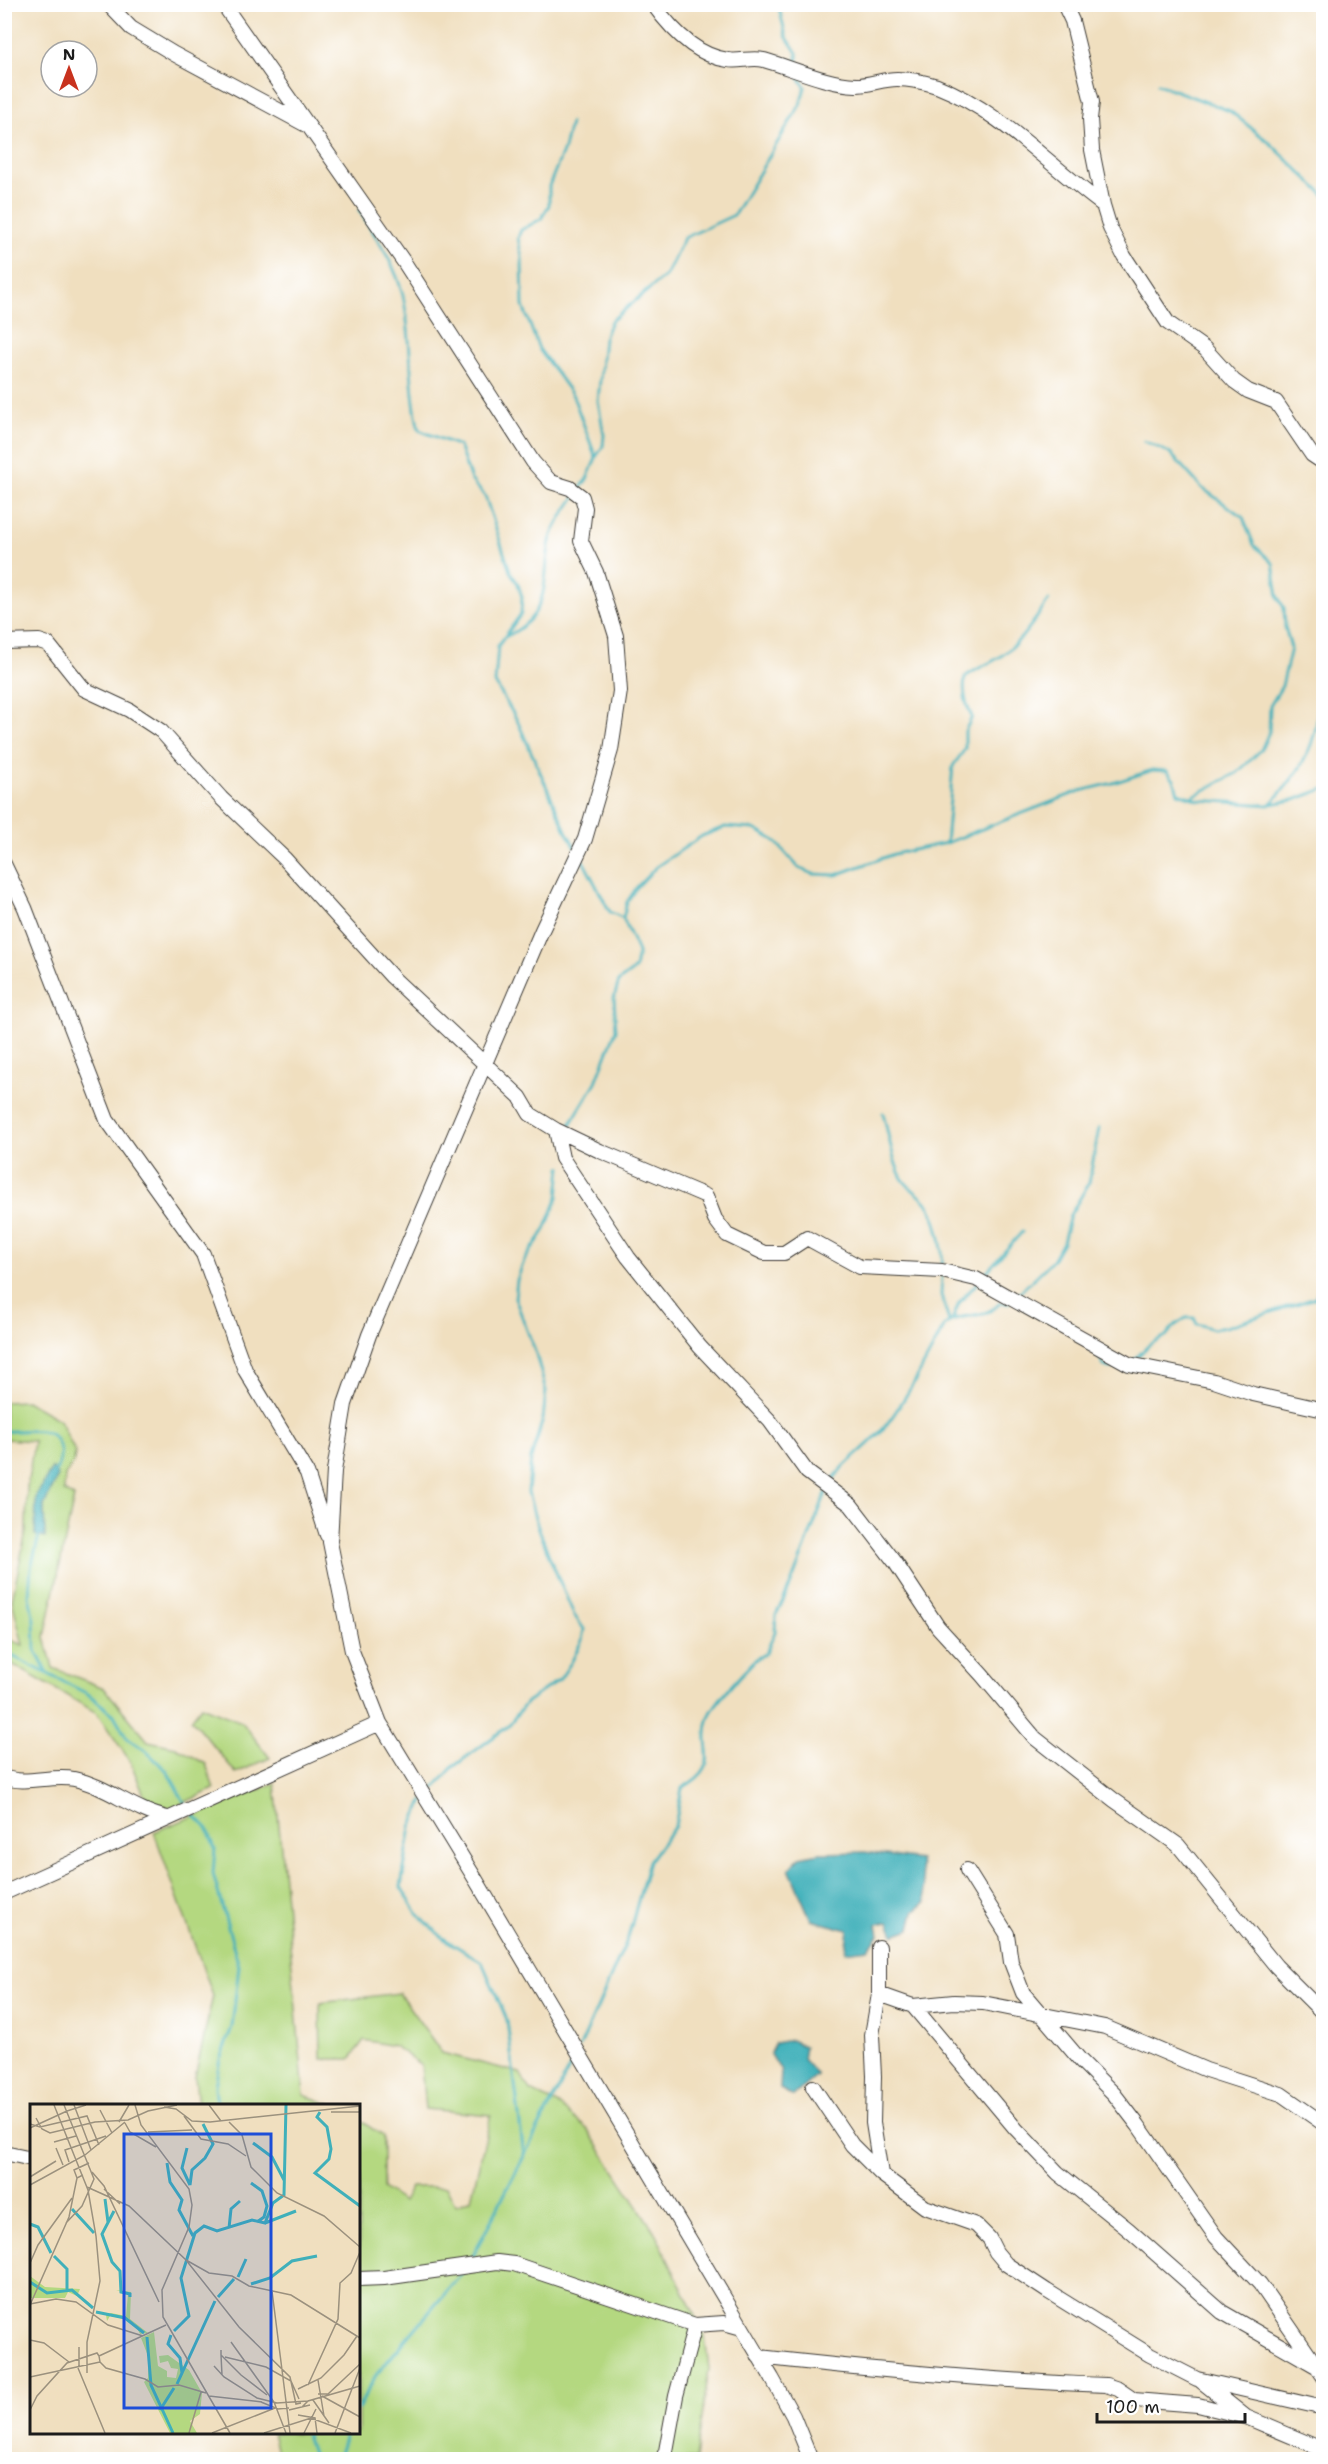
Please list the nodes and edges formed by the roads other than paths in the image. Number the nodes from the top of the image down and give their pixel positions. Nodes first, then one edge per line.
1 (108, 4) edge
2 (223, 4) edge
3 (653, 4) edge
4 (1064, 4) edge
5 (309, 127) junction
6 (1103, 205) junction
7 (1323, 463) edge
8 (4, 642) edge
9 (4, 864) edge
10 (484, 1065) junction
11 (554, 1129) junction
12 (1323, 1410) edge
13 (330, 1542) junction
14 (380, 1723) junction
15 (4, 1777) edge
16 (168, 1818) junction
17 (967, 1870) dead end
18 (4, 1893) edge
19 (879, 1947) dead end
20 (879, 1994) junction
21 (913, 2006) junction
22 (1323, 2014) edge
23 (1042, 2016) junction
24 (813, 2087) dead end
25 (1323, 2124) edge
26 (4, 2153) edge
27 (30, 2159) edge
28 (881, 2175) junction
29 (360, 2279) edge
30 (695, 2325) junction
31 (742, 2328) junction
32 (759, 2357) junction
33 (1320, 2372) edge
34 (1197, 2379) junction
35 (1323, 2408) edge
36 (1246, 2417) junction
37 (1323, 2451) edge
38 (662, 2460) edge
39 (811, 2460) edge

1 - 5 street
2 - 5 street
3 - 6 street
4 - 6 street
5 - 10 street
6 - 7 street
8 - 10 street
9 - 13 street
10 - 11 street
10 - 13 street
11 - 12 street
11 - 22 street
13 - 14 street
14 - 16 street
14 - 31 street
15 - 16 street
16 - 18 street
17 - 23 street
19 - 20 street
20 - 21 street
20 - 28 street
21 - 23 street
21 - 33 street
23 - 25 street
23 - 33 street
24 - 28 street
26 - 27 street
28 - 34 street
29 - 30 street
30 - 31 street
30 - 38 street
31 - 32 street
32 - 36 street
32 - 39 street
34 - 35 street
34 - 36 street
36 - 37 street

